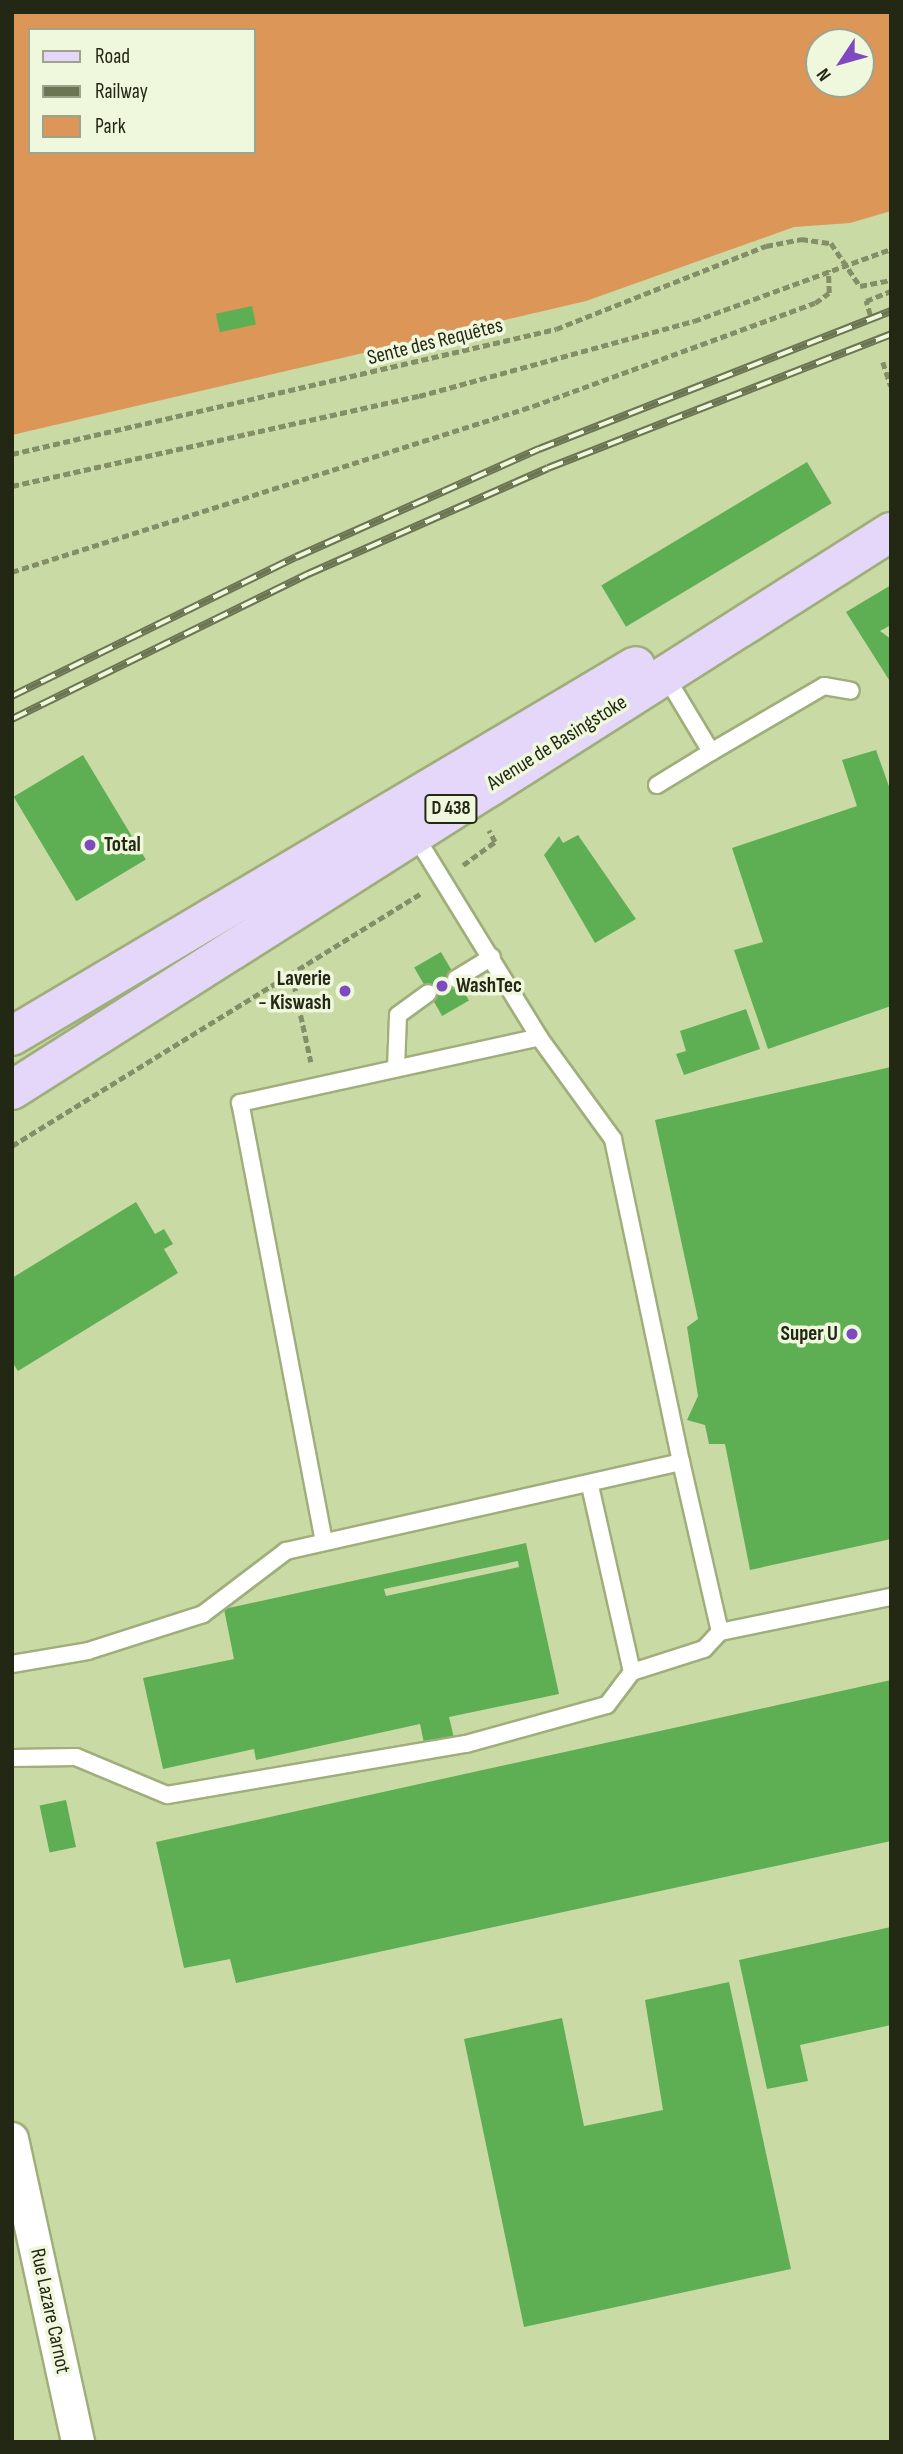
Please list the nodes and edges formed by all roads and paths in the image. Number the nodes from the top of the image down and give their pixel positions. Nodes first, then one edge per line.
1 (891, 249) edge
2 (847, 263) junction
3 (828, 270) junction
4 (891, 280) edge
5 (891, 291) edge
6 (870, 315) dead end
7 (883, 362) dead end
8 (891, 386) edge
9 (12, 454) edge
10 (12, 486) edge
11 (891, 530) edge
12 (12, 572) edge
13 (665, 675) junction
14 (851, 691) dead end
15 (711, 752) junction
16 (657, 785) dead end
17 (472, 796) junction
18 (413, 833) junction
19 (445, 878) junction
20 (492, 957) junction
21 (292, 974) junction
22 (456, 979) dead end
23 (428, 993) dead end
24 (12, 1037) edge
25 (539, 1037) junction
26 (397, 1068) junction
27 (316, 1086) junction
28 (12, 1090) edge
29 (12, 1146) edge
30 (681, 1462) junction
31 (590, 1485) junction
32 (324, 1542) junction
33 (891, 1597) edge
34 (720, 1632) junction
35 (12, 1664) edge
36 (632, 1672) junction
37 (12, 1758) edge
38 (12, 2139) edge
39 (78, 2442) edge

1 - 2 path
2 - 3 path
2 - 4 path, Sente des Requêtes
2 - 9 path, Sente des Requêtes
3 - 10 path
3 - 12 path
5 - 6 path
7 - 8 path
11 - 13 main road, Avenue de Basingstoke / D 438
11 - 24 main road, Avenue de Basingstoke / D 438
13 - 15 lane
13 - 17 main road, Avenue de Basingstoke / D 438
14 - 15 lane
15 - 16 lane
17 - 18 main road, Avenue de Basingstoke / D 438
17 - 19 path
18 - 19 lane
18 - 28 main road, Avenue de Basingstoke / D 438
19 - 20 lane
19 - 21 path
20 - 22 lane
20 - 25 lane
21 - 27 path
21 - 29 path
23 - 26 lane
25 - 26 lane
25 - 30 lane
26 - 27 lane
27 - 32 lane
30 - 31 lane
30 - 34 lane
31 - 32 lane
31 - 36 lane
32 - 35 lane
33 - 34 lane
34 - 36 lane
36 - 37 lane
38 - 39 street, Rue Lazare Carnot

